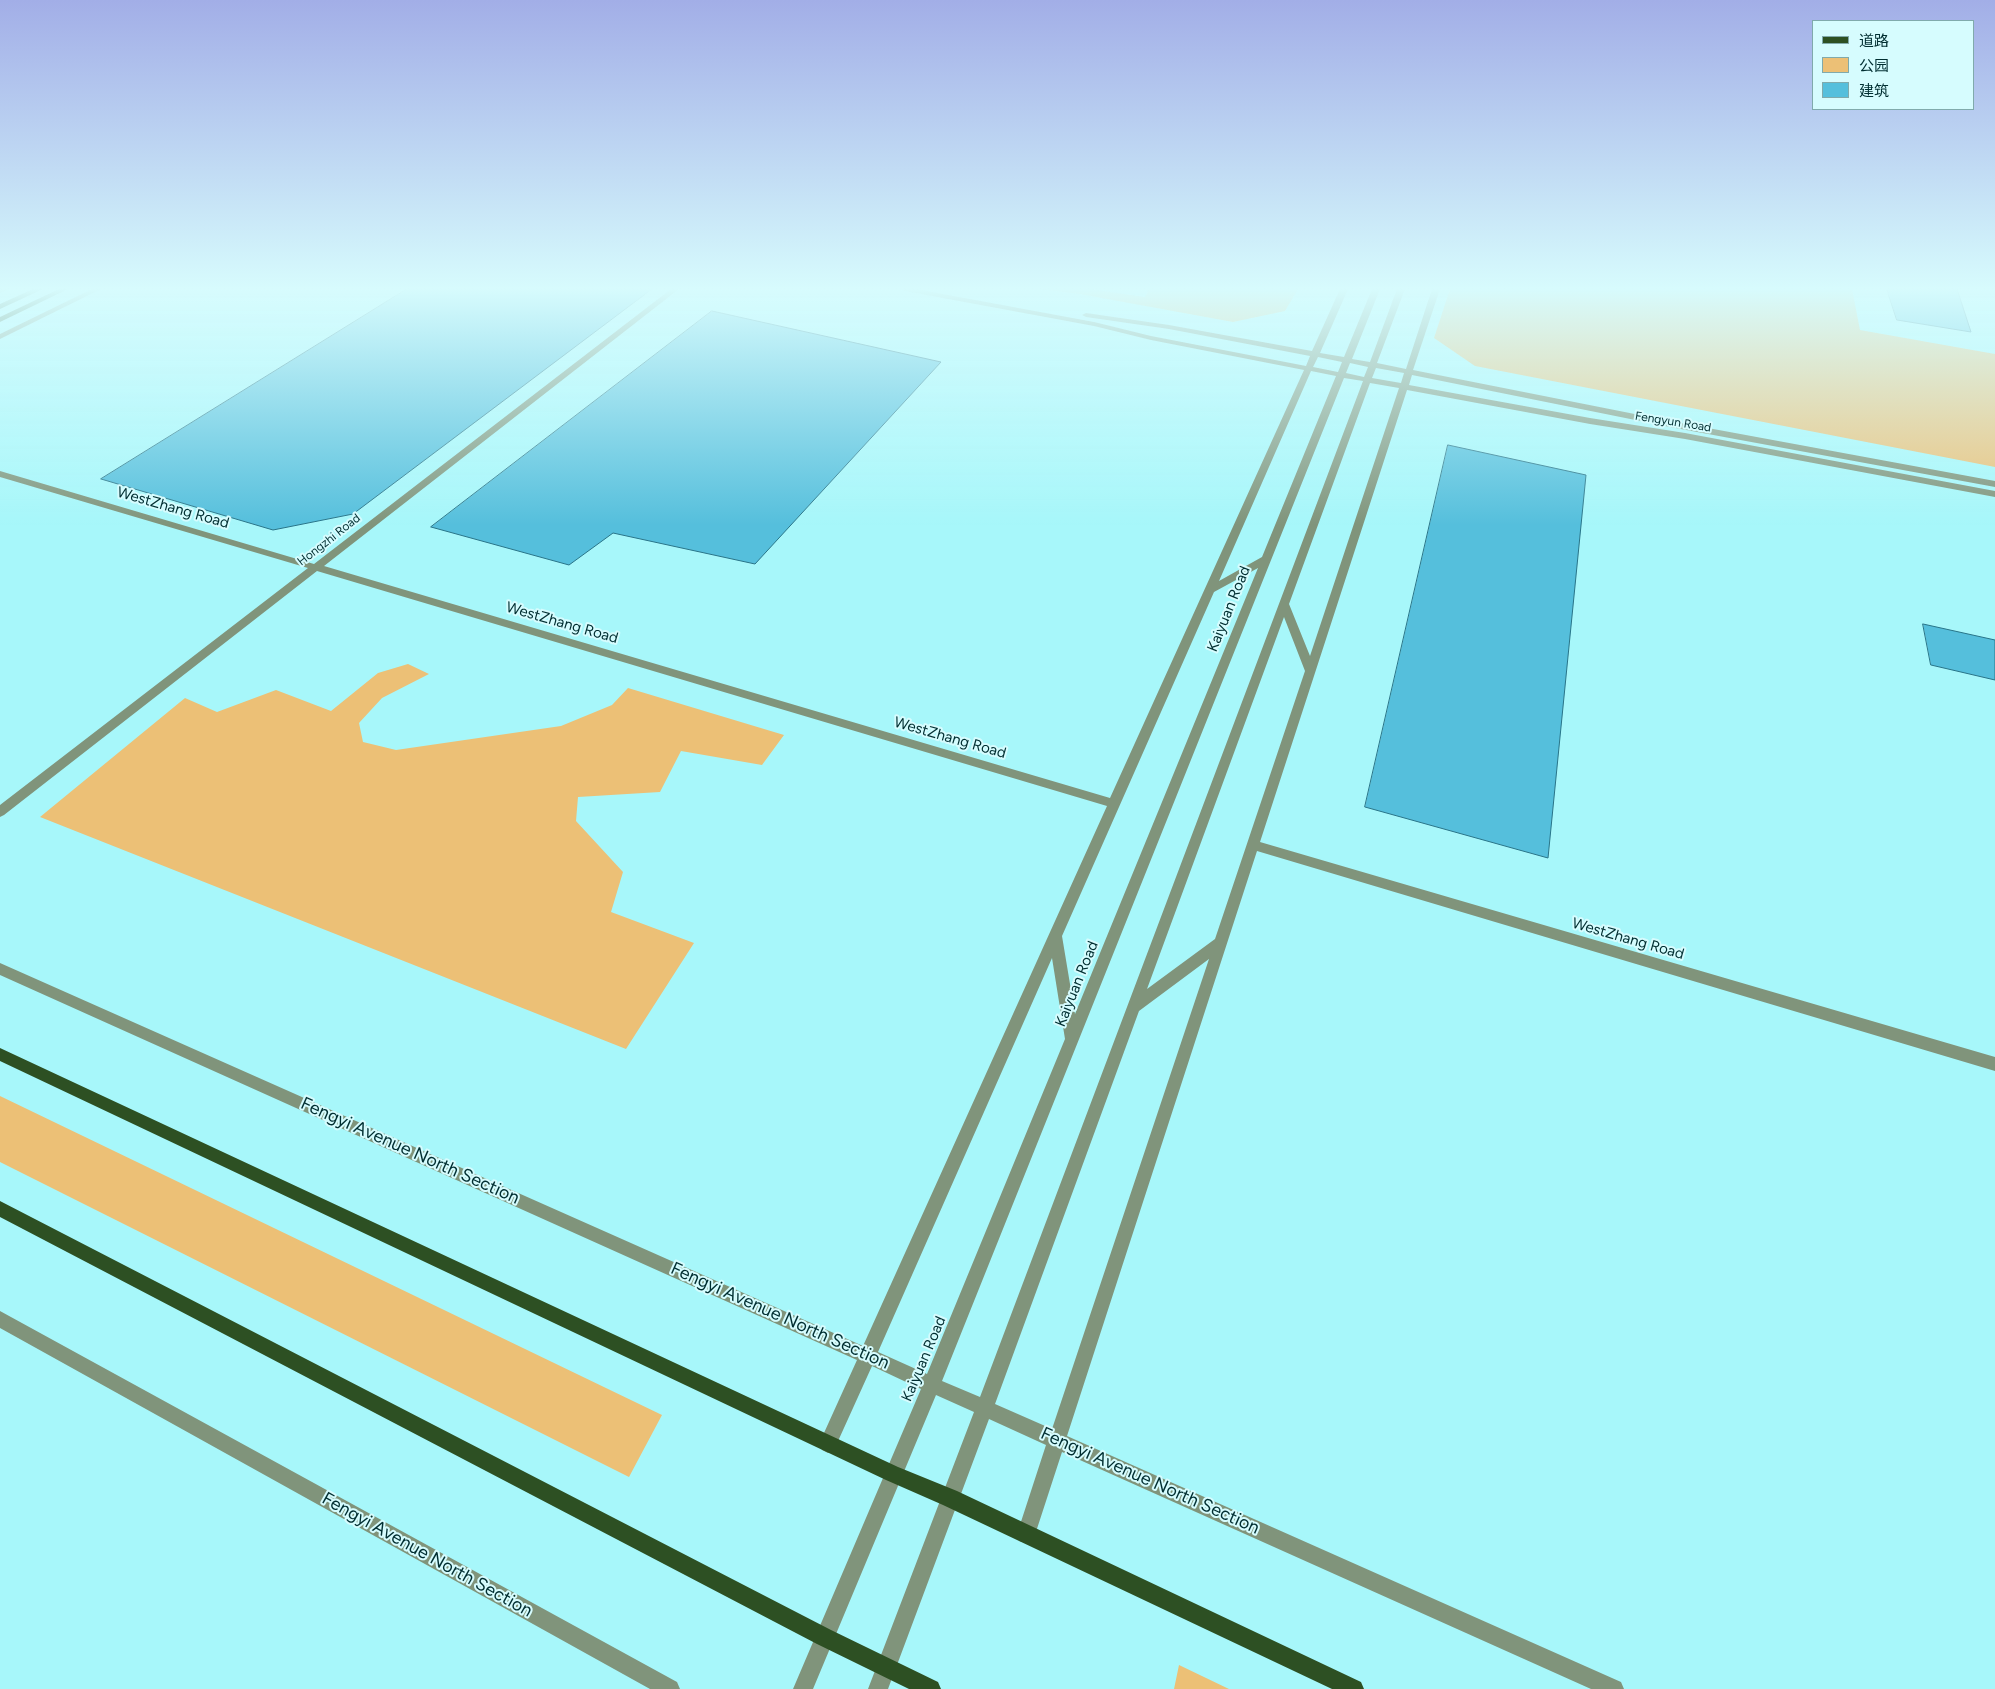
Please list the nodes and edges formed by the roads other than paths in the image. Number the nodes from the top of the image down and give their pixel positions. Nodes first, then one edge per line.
1 (573, 368) edge
2 (1303, 368) edge
3 (1345, 368) edge
4 (1372, 368) edge
5 (1387, 368) edge
6 (1409, 368) edge
7 (1309, 369) junction
8 (1408, 372) junction
9 (1342, 375) junction
10 (1368, 379) junction
11 (1404, 386) junction
12 (0, 474) edge
13 (1995, 484) edge
14 (1995, 494) edge
15 (1268, 558) junction
16 (314, 567) junction
17 (1210, 590) junction
18 (1284, 604) junction
19 (1310, 671) junction
20 (1114, 804) junction
21 (0, 812) edge
22 (1252, 845) junction
23 (1055, 936) junction
24 (1220, 943) junction
25 (0, 969) edge
26 (1134, 1008) junction
27 (1072, 1039) junction
28 (0, 1054) edge
29 (1995, 1064) edge
30 (0, 1209) edge
31 (0, 1319) edge
32 (867, 1355) junction
33 (932, 1384) junction
34 (985, 1407) junction
35 (1057, 1440) junction
36 (828, 1444) junction
37 (892, 1474) junction
38 (950, 1498) junction
39 (1026, 1534) junction
40 (824, 1637) junction
41 (887, 1666) junction
42 (670, 1689) edge
43 (803, 1689) edge
44 (878, 1689) edge
45 (931, 1689) edge
46 (1354, 1689) edge
47 (1614, 1689) edge

1 - 16 street, Hongzhi Road
2 - 7 street, Fengyun Road
3 - 9 street, Kaiyuan Road
4 - 10 street
5 - 8 street, Fengyun Road
6 - 8 street
7 - 9 street, Fengyun Road
7 - 17 street, Kaiyuan Road
8 - 11 street
8 - 13 street, Fengyun Road
9 - 10 street, Fengyun Road
9 - 15 street, Kaiyuan Road
10 - 11 street, Fengyun Road
10 - 18 street
11 - 14 street, Fengyun Road
11 - 19 street
12 - 16 street, WestZhang Road
15 - 17 street
15 - 27 street, Kaiyuan Road
16 - 20 street, WestZhang Road
16 - 21 street, Hongzhi Road
17 - 20 street, Kaiyuan Road
18 - 19 street
18 - 26 street
19 - 22 street
20 - 23 street, Kaiyuan Road
22 - 24 street
22 - 29 street, WestZhang Road
23 - 27 street
23 - 32 street, Kaiyuan Road
24 - 26 street
24 - 35 street
25 - 32 street, Fengyi Avenue North Section
26 - 34 street
27 - 33 street, Kaiyuan Road
28 - 36 main road
30 - 40 main road
31 - 42 street, Fengyi Avenue North Section
32 - 33 street, Fengyi Avenue North Section
32 - 36 street, Kaiyuan Road
33 - 34 street, Fengyi Avenue North Section
33 - 37 street, Kaiyuan Road
34 - 35 street, Fengyi Avenue North Section
34 - 38 street
35 - 39 street
35 - 47 street, Fengyi Avenue North Section
36 - 37 main road
37 - 38 main road
37 - 40 street, Kaiyuan Road
38 - 39 main road
38 - 41 street
39 - 46 main road
40 - 41 main road
40 - 43 street, Kaiyuan Road
41 - 44 street
41 - 45 main road

